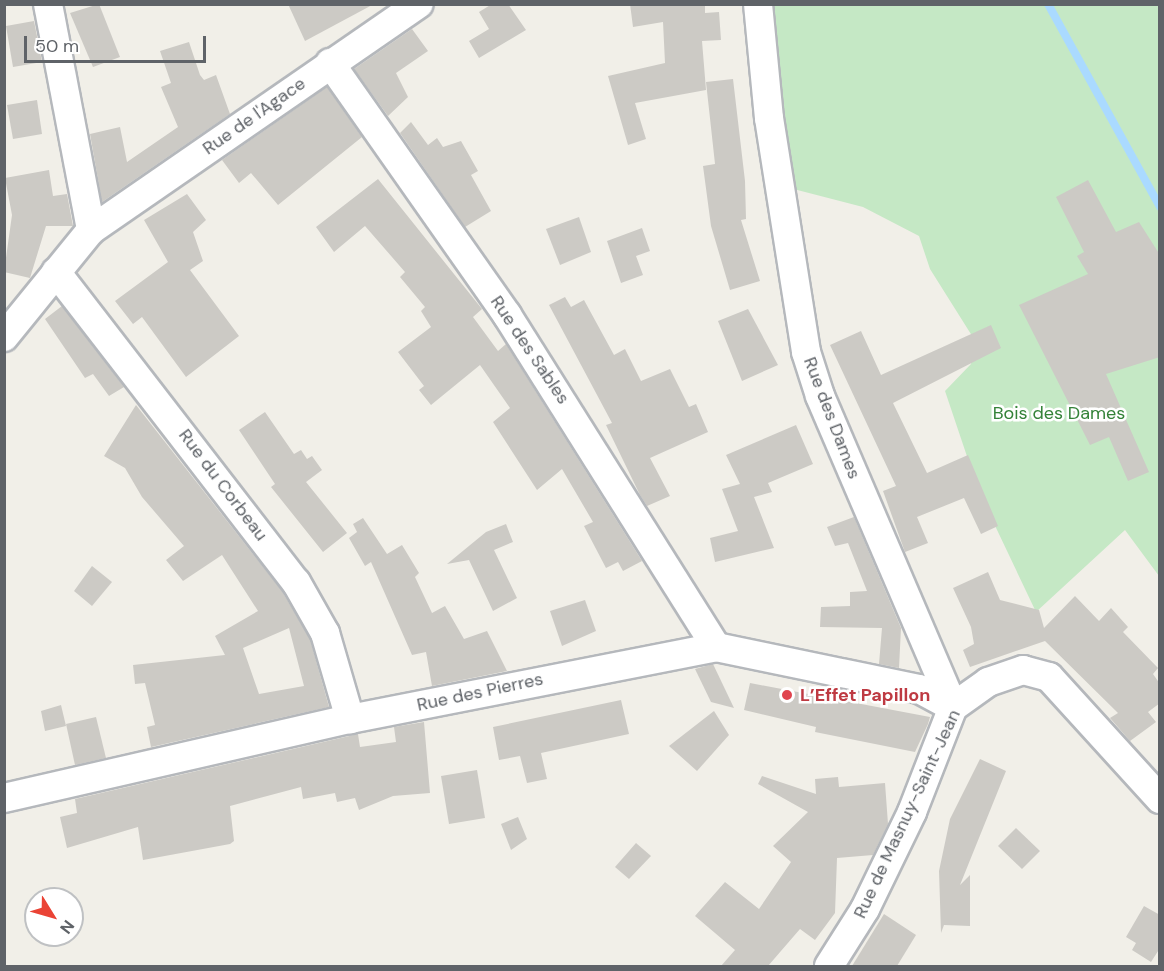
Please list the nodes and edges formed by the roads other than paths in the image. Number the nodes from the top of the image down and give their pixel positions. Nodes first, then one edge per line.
1 (48, 4) edge
2 (419, 4) edge
3 (758, 4) edge
4 (330, 63) junction
5 (91, 230) junction
6 (56, 272) junction
7 (4, 337) edge
8 (716, 647) junction
9 (953, 707) junction
10 (350, 719) junction
11 (4, 798) edge
12 (1160, 799) edge
13 (829, 966) edge

1 - 5 street
2 - 4 street, Rue de l'Agace
3 - 9 street, Rue des Dames
4 - 5 street, Rue de l'Agace
4 - 8 street, Rue des Sables
5 - 6 street, Rue de l'Agace
6 - 7 street, Rue de l'Agace
6 - 10 street, Rue du Corbeau
8 - 9 street, Rue des Pierres
8 - 10 street, Rue des Pierres
9 - 12 street, Rue de Masnuy-Saint-Jean
9 - 13 street, Rue de Masnuy-Saint-Jean
10 - 11 street, Rue des Pierres

